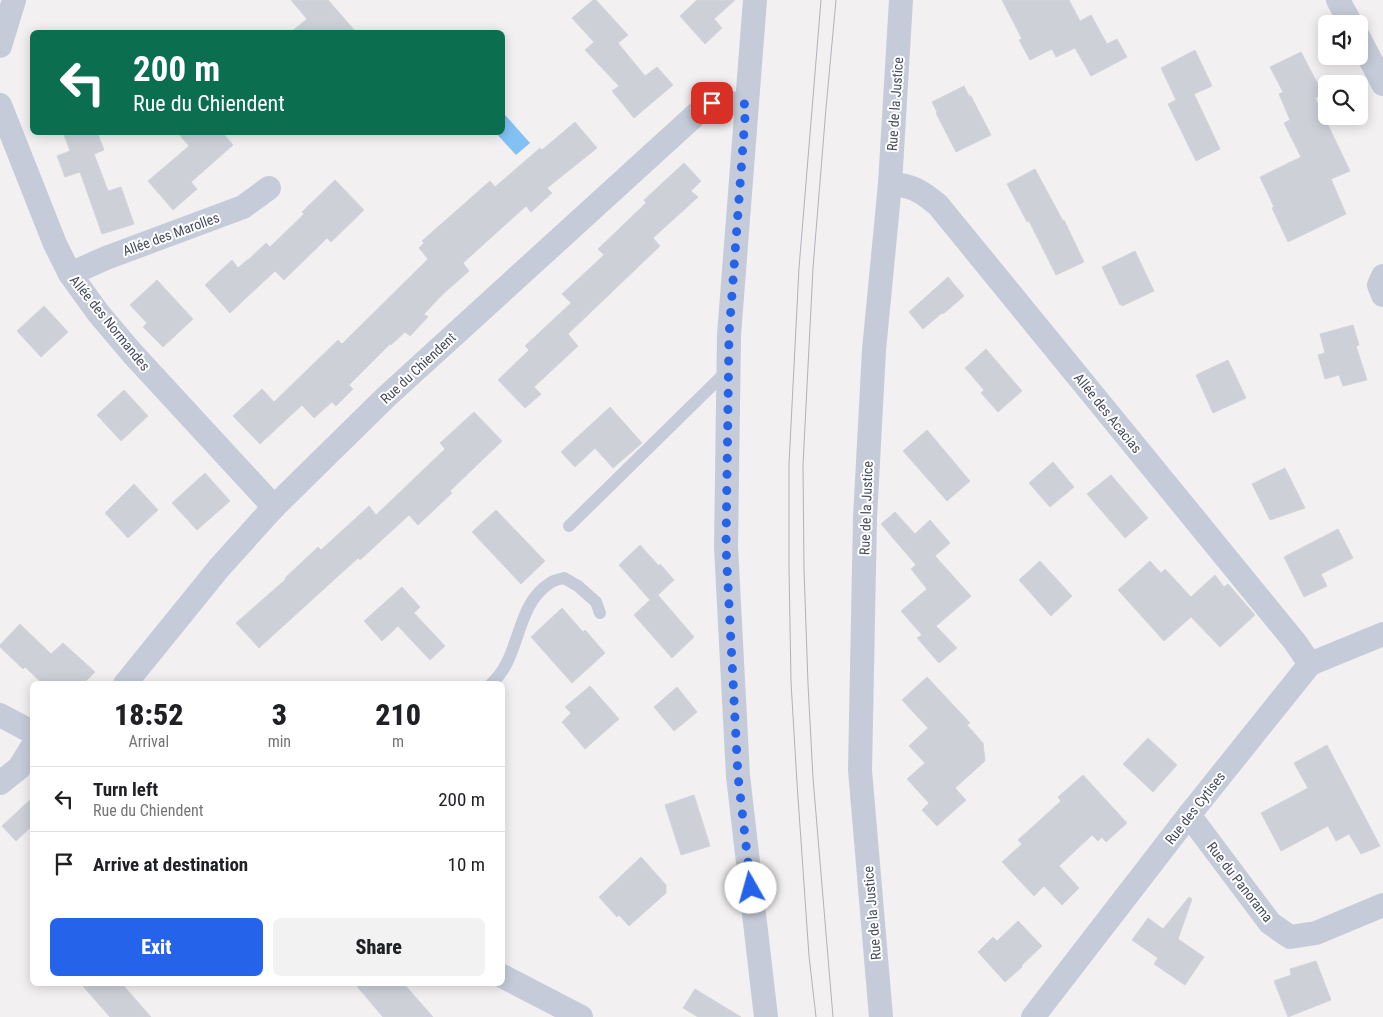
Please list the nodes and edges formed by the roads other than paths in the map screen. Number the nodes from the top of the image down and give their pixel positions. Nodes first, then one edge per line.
1 (14, 0) edge
2 (755, 0) edge
3 (901, 0) edge
4 (1338, 0) edge
5 (1346, 15) edge
6 (0, 46) edge
7 (1368, 55) edge
8 (1383, 84) edge
9 (746, 104) junction
10 (0, 105) edge
11 (890, 184) junction
12 (269, 188) dead end
13 (70, 274) junction
14 (1383, 276) edge
15 (1383, 296) edge
16 (728, 370) junction
17 (274, 507) junction
18 (569, 526) dead end
19 (600, 613) dead end
20 (1383, 634) edge
21 (1310, 664) junction
22 (127, 681) edge
23 (495, 681) edge
24 (0, 715) edge
25 (30, 731) edge
26 (30, 750) edge
27 (0, 783) edge
28 (1189, 815) junction
29 (1383, 905) edge
30 (505, 978) edge
31 (581, 1017) edge
32 (766, 1017) edge
33 (881, 1017) edge
34 (1033, 1017) edge

1 - 6 street
2 - 9 street
3 - 11 street, Rue de la Justice
4 - 5 street
7 - 8 street
9 - 16 street
9 - 17 street, Rue du Chiendent
10 - 13 street, Allée des Normandes
11 - 21 street, Allée des Acacias
11 - 33 street, Rue de la Justice
12 - 13 street, Allée des Marolles
13 - 17 street, Allée des Normandes
14 - 15 street
16 - 18 lane
16 - 32 street
17 - 22 street, Rue du Chiendent
19 - 23 lane
20 - 21 street, Rue des Cytises
21 - 28 street, Rue des Cytises
24 - 25 street
26 - 27 street
28 - 29 street, Rue du Panorama
28 - 34 street, Rue des Cytises
30 - 31 street

